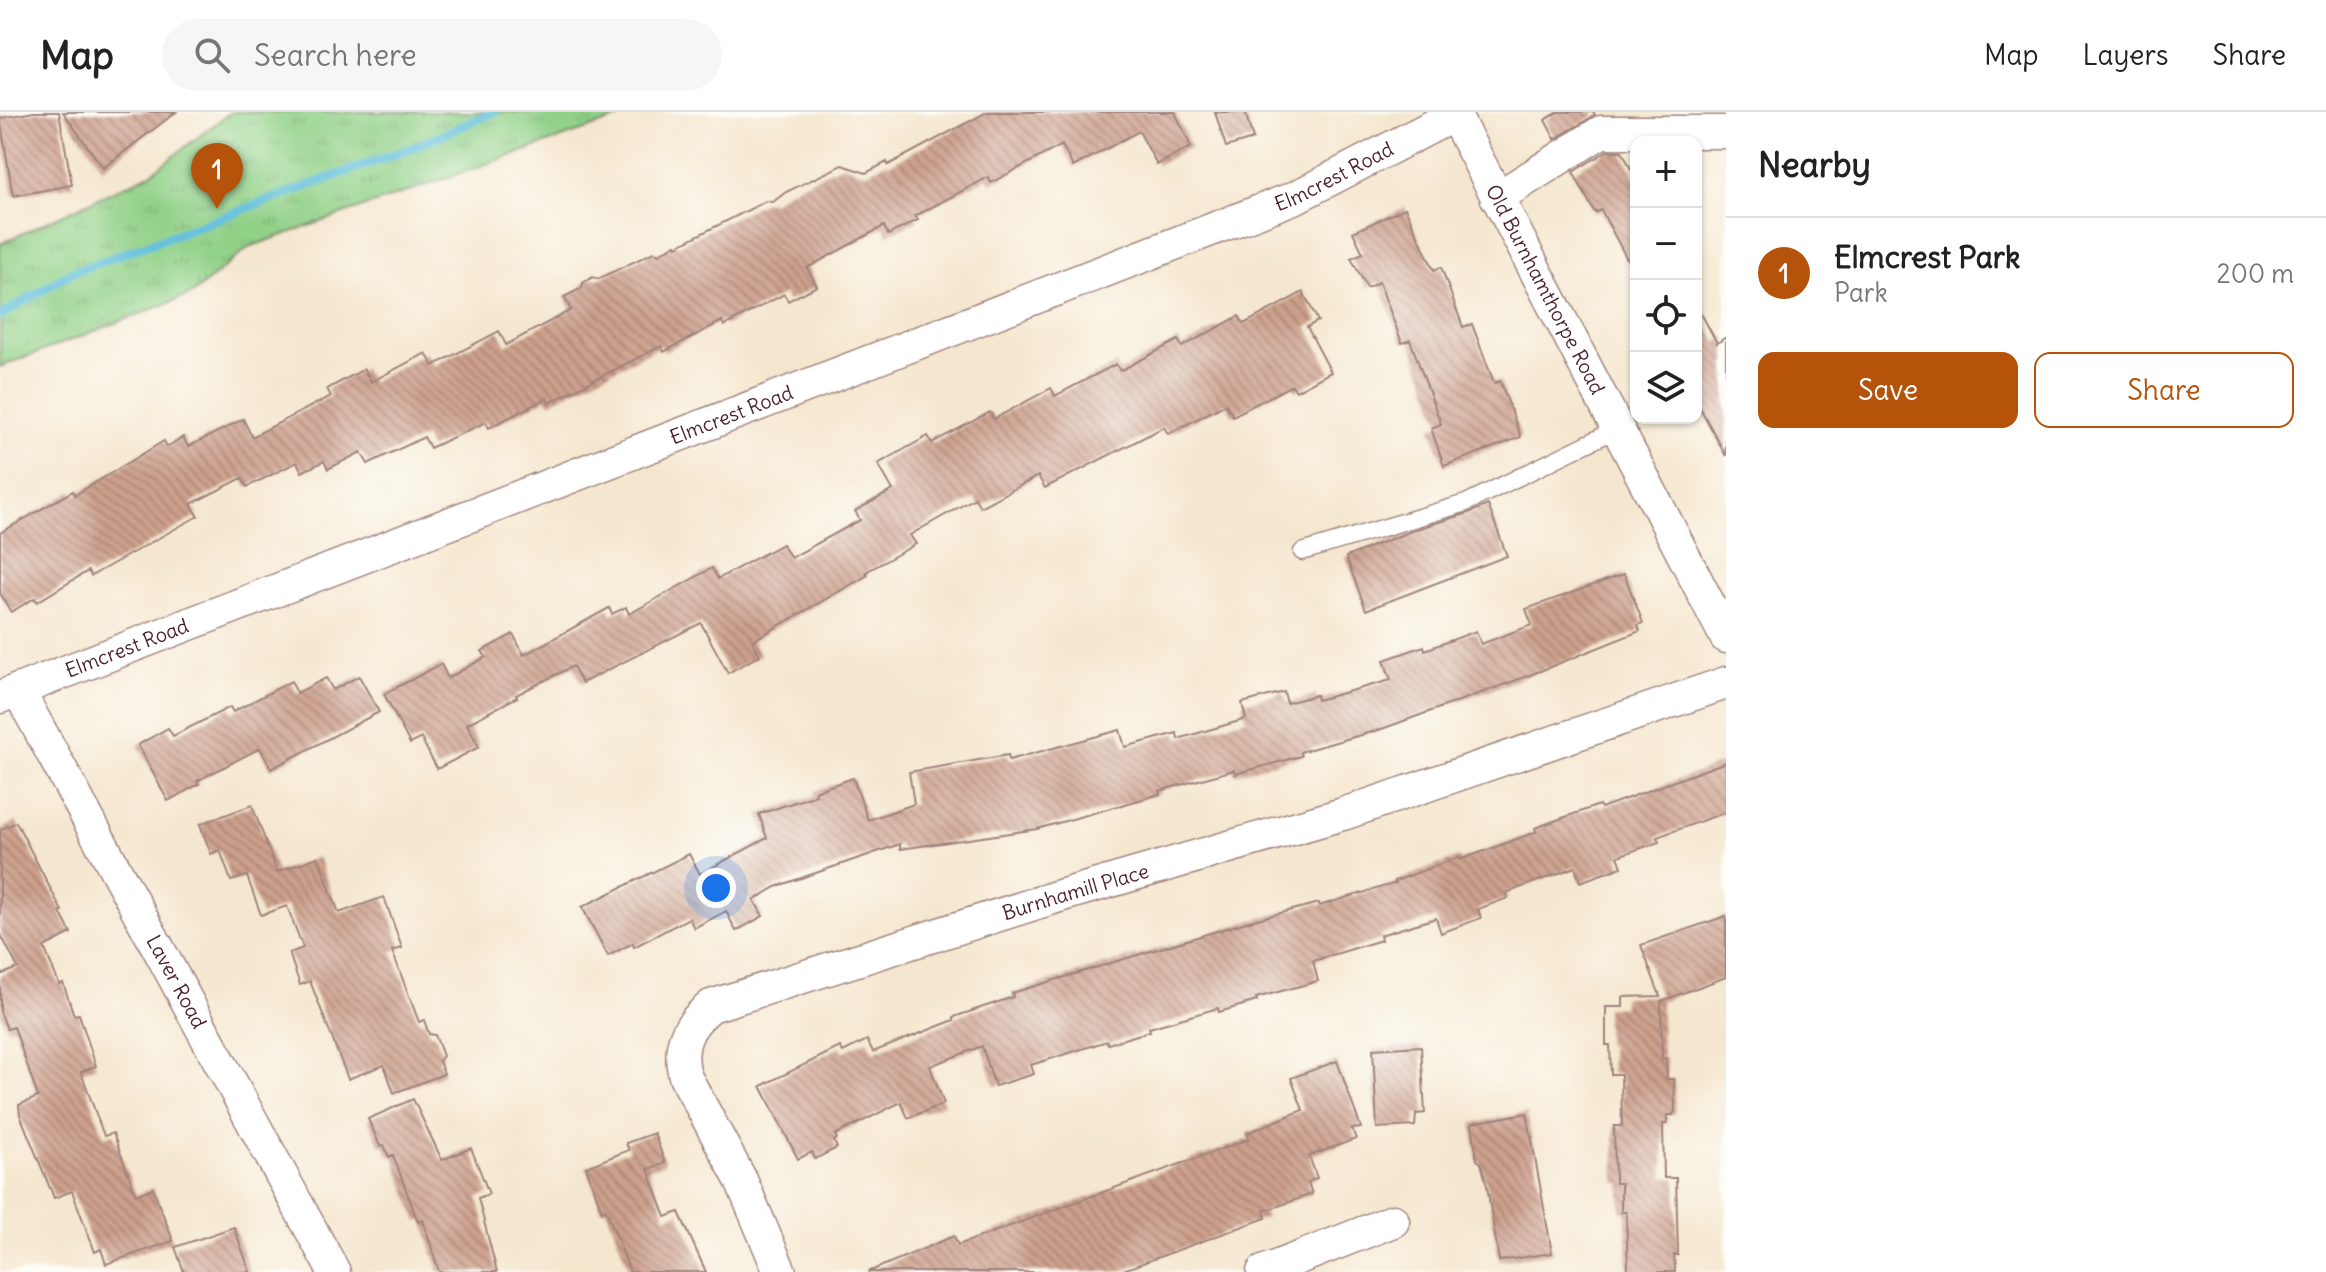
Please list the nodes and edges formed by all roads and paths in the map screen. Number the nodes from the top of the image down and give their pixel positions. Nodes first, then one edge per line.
1 (1453, 113) edge
2 (1622, 122) edge
3 (1726, 132) edge
4 (1497, 198) junction
5 (1617, 429) junction
6 (1302, 552) dead end
7 (1726, 637) edge
8 (1726, 683) edge
9 (9, 694) edge
10 (1393, 1221) dead end
11 (334, 1272) edge
12 (780, 1272) edge
13 (1263, 1272) edge

1 - 4 street, Old Burnhamthorpe Road
1 - 9 street, Elmcrest Road
2 - 3 street
2 - 4 street
4 - 5 street, Old Burnhamthorpe Road
5 - 6 lane
5 - 7 street, Old Burnhamthorpe Road
8 - 12 street, Burnhamill Place
9 - 11 street, Laver Road
10 - 13 street

